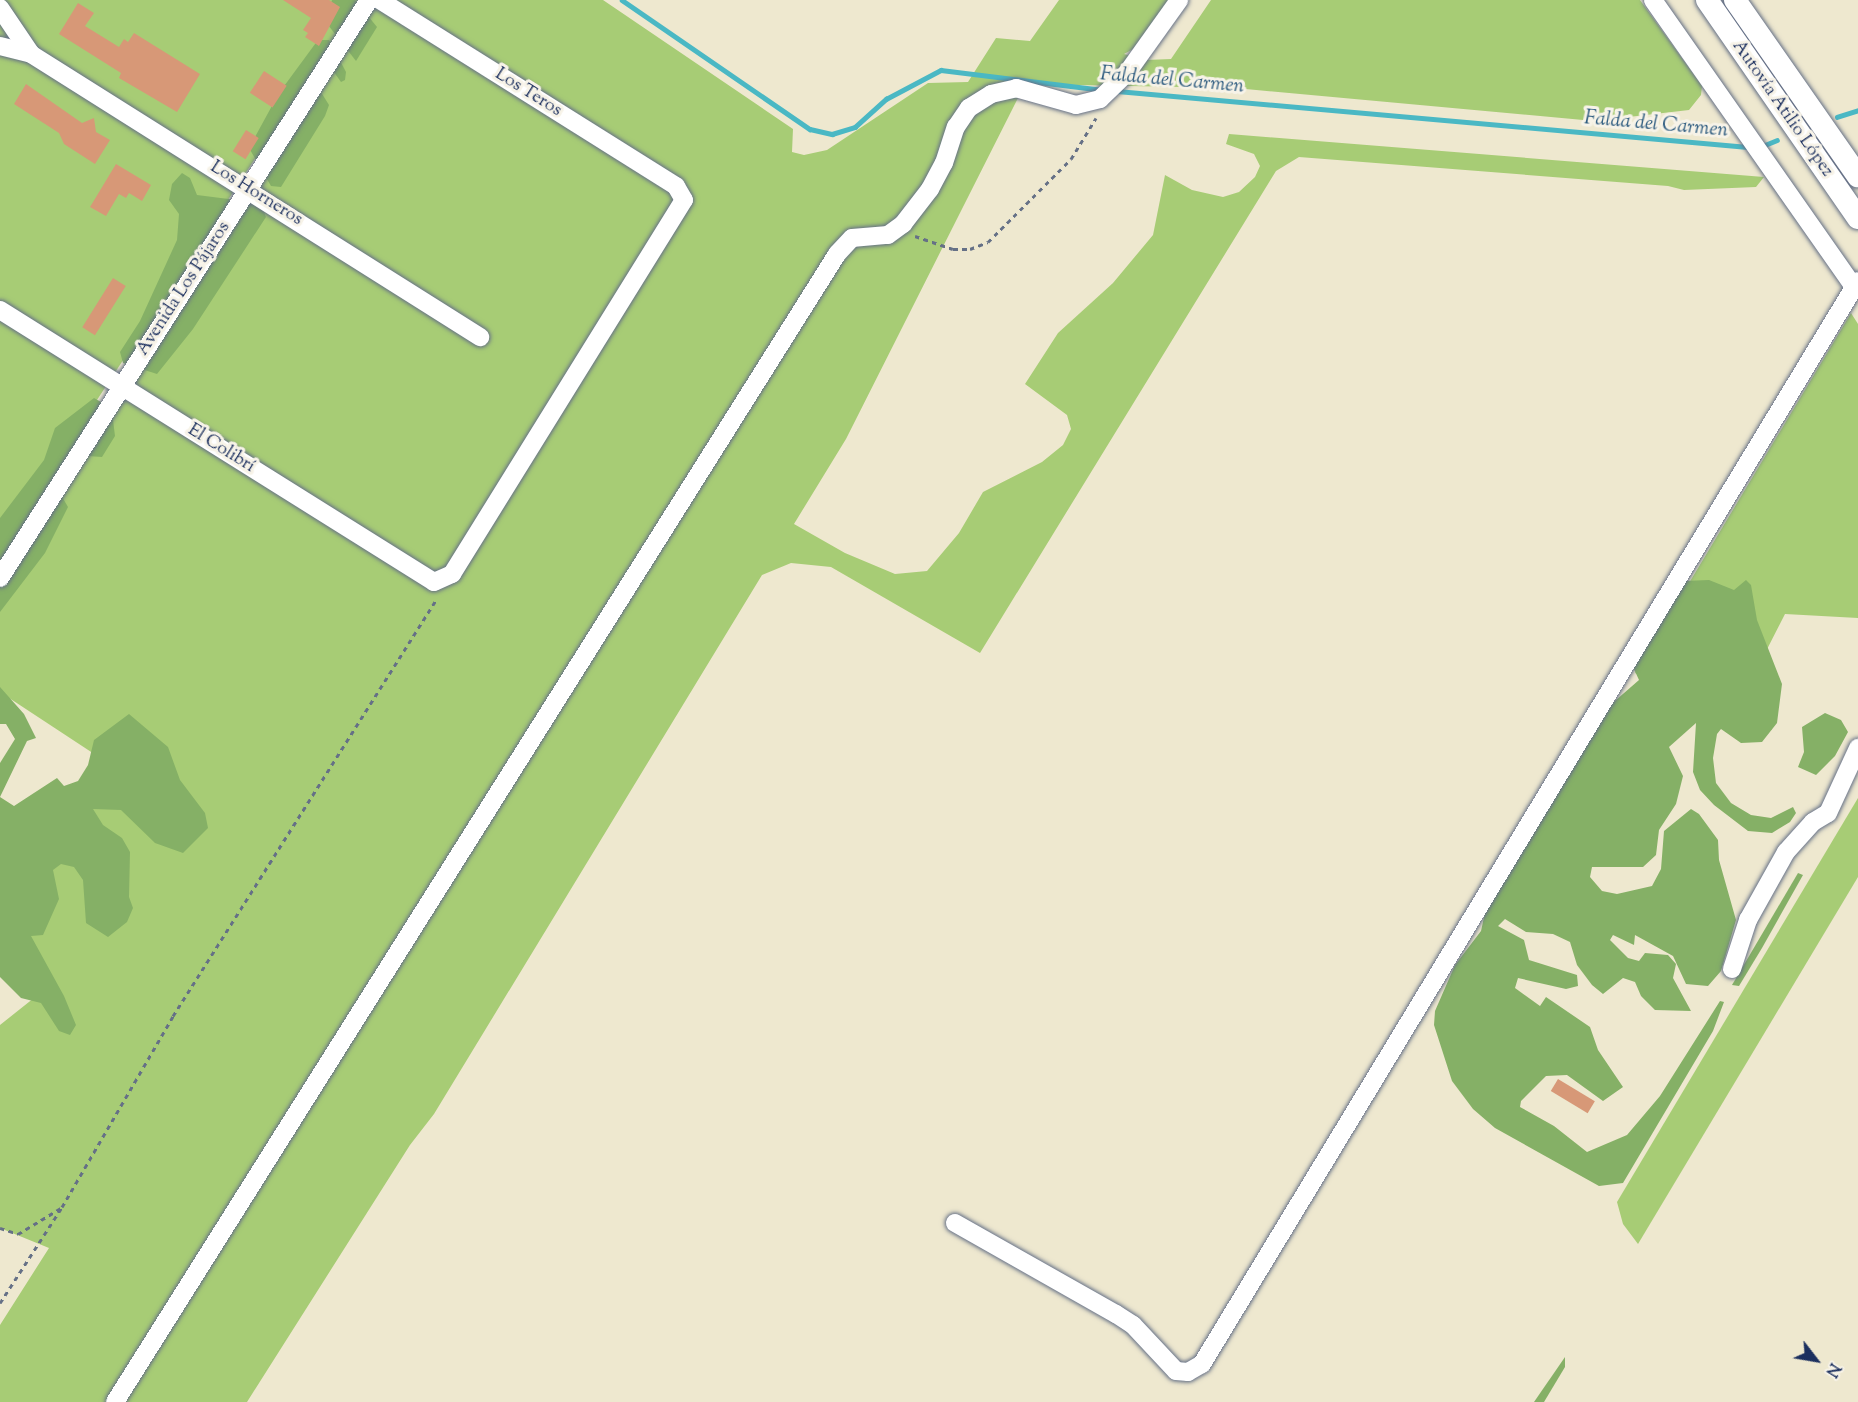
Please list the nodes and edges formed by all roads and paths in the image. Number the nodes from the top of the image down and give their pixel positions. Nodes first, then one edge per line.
1 (369, 0) edge
2 (379, 0) edge
3 (1179, 0) edge
4 (1653, 0) edge
5 (1707, 0) edge
6 (1735, 0) edge
7 (0, 8) edge
8 (0, 46) edge
9 (31, 54) junction
10 (1100, 99) junction
11 (1858, 176) edge
12 (249, 189) junction
13 (1858, 218) edge
14 (888, 235) junction
15 (1856, 284) edge
16 (0, 310) edge
17 (480, 337) dead end
18 (122, 387) junction
19 (0, 578) edge
20 (447, 578) junction
21 (1858, 748) edge
22 (1732, 969) dead end
23 (62, 1207) junction
24 (956, 1222) dead end
25 (0, 1228) edge
26 (0, 1303) edge
27 (115, 1402) edge

1 - 12 street, Avenida Los Pájaros
2 - 20 street, Los Teros
3 - 10 street
4 - 15 street
5 - 13 main road, Autovía Atilio López
6 - 11 main road, Autovía Atilio López
7 - 9 street, Los Horneros
8 - 9 street, Los Horneros
9 - 12 street, Los Horneros
10 - 14 path
10 - 14 street
12 - 17 street, Los Horneros
12 - 18 street, Avenida Los Pájaros
14 - 27 street
15 - 24 street
16 - 18 street, El Colibrí
18 - 19 street, Avenida Los Pájaros
18 - 20 street, El Colibrí
20 - 23 path
21 - 22 street
23 - 25 path
23 - 26 path

